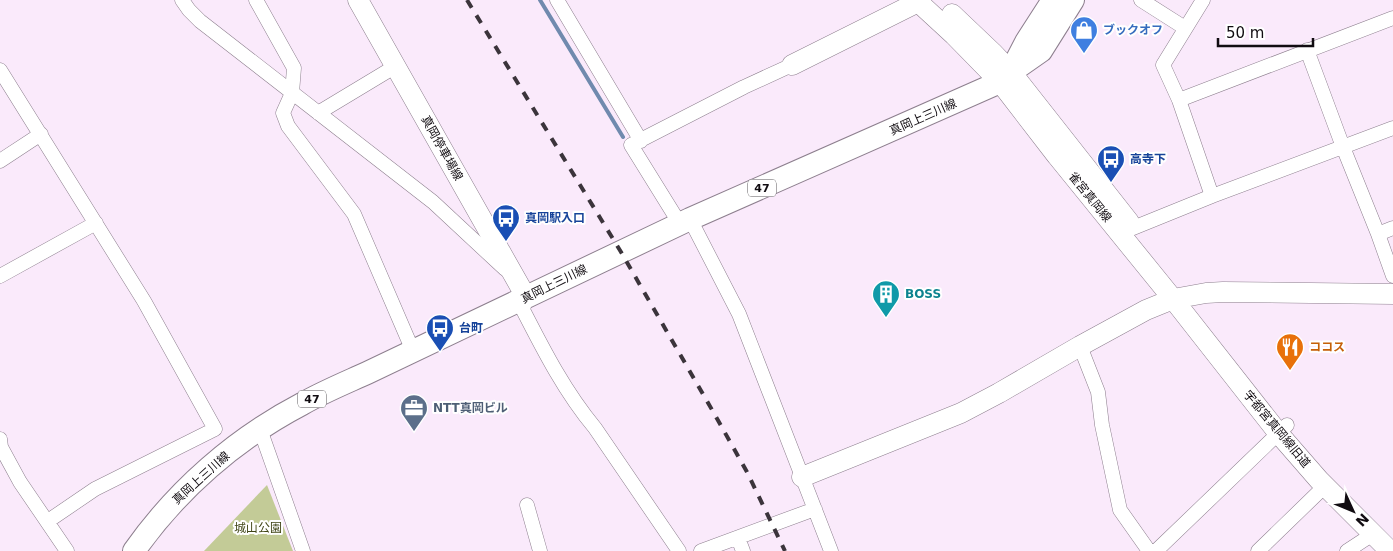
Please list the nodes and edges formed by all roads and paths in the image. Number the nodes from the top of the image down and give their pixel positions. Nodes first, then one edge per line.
1 (182, 0) edge
2 (256, 0) edge
3 (358, 0) edge
4 (557, 0) edge
5 (1053, 0) edge
6 (1073, 0) edge
7 (1141, 0) edge
8 (1203, 0) edge
9 (924, 1) edge
10 (1393, 18) edge
11 (1185, 28) junction
12 (1307, 50) junction
13 (792, 65) joint
14 (396, 66) junction
15 (0, 70) edge
16 (1005, 77) junction
17 (292, 93) junction
18 (1179, 100) junction
19 (318, 113) junction
20 (1393, 128) edge
21 (41, 134) junction
22 (640, 141) junction
23 (1343, 147) junction
24 (0, 161) edge
25 (1212, 196) junction
26 (685, 222) junction
27 (96, 223) junction
28 (1133, 228) junction
29 (1393, 228) edge
30 (1378, 234) junction
31 (514, 275) junction
32 (0, 276) edge
33 (1393, 276) edge
34 (1393, 294) edge
35 (526, 297) junction
36 (1180, 298) junction
37 (1080, 346) junction
38 (413, 351) junction
39 (260, 429) junction
40 (1283, 430) junction
41 (0, 439) edge
42 (802, 477) junction
43 (1325, 486) junction
44 (527, 505) dead end
45 (815, 508) junction
46 (48, 521) junction
47 (1373, 534) junction
48 (738, 538) junction
49 (1393, 538) edge
50 (66, 551) edge
51 (134, 551) edge
52 (303, 551) edge
53 (540, 551) edge
54 (679, 551) edge
55 (701, 551) edge
56 (743, 551) edge
57 (831, 551) edge
58 (1149, 551) edge
59 (1156, 551) edge
60 (1258, 551) edge
61 (1347, 551) edge
62 (1390, 551) edge

1 - 17 street
2 - 17 street
3 - 14 street, 真岡停車場線
4 - 22 street
5 - 16 main road
6 - 16 main road, 真岡上三川線 / 47
7 - 11 street
8 - 11 street
9 - 13 street
9 - 16 street
10 - 12 street
11 - 18 street
12 - 18 street
12 - 23 street
13 - 22 street
14 - 19 street
14 - 31 street, 真岡停車場線
15 - 21 street
16 - 26 main road, 真岡上三川線 / 47
16 - 28 street, 雀宮真岡線
16 - 36 street, 雀宮真岡線
17 - 19 street
17 - 38 street
18 - 25 street
19 - 31 street
20 - 23 street
21 - 24 street
21 - 27 street
22 - 26 street
23 - 25 street
23 - 30 street
25 - 28 street
26 - 35 main road, 真岡上三川線 / 47
26 - 42 street
27 - 32 street
27 - 46 street
28 - 36 street, 雀宮真岡線
29 - 30 street
30 - 33 street
31 - 35 street, 真岡停車場線
34 - 36 street
35 - 38 main road, 真岡上三川線 / 47
35 - 54 street
36 - 37 street
36 - 40 street, 宇都宮真岡線旧道
37 - 42 street
37 - 58 street
38 - 39 main road, 真岡上三川線 / 47
39 - 51 main road, 真岡上三川線 / 47
39 - 52 street
40 - 43 street, 宇都宮真岡線旧道
40 - 49 street, 宇都宮真岡線旧道
40 - 59 street
41 - 46 street
42 - 45 street
43 - 47 street, 宇都宮真岡線旧道
43 - 60 street
44 - 53 street
45 - 48 street
45 - 57 street
46 - 50 street
47 - 61 street
47 - 62 street, 宇都宮真岡線旧道
48 - 55 street
48 - 56 street

